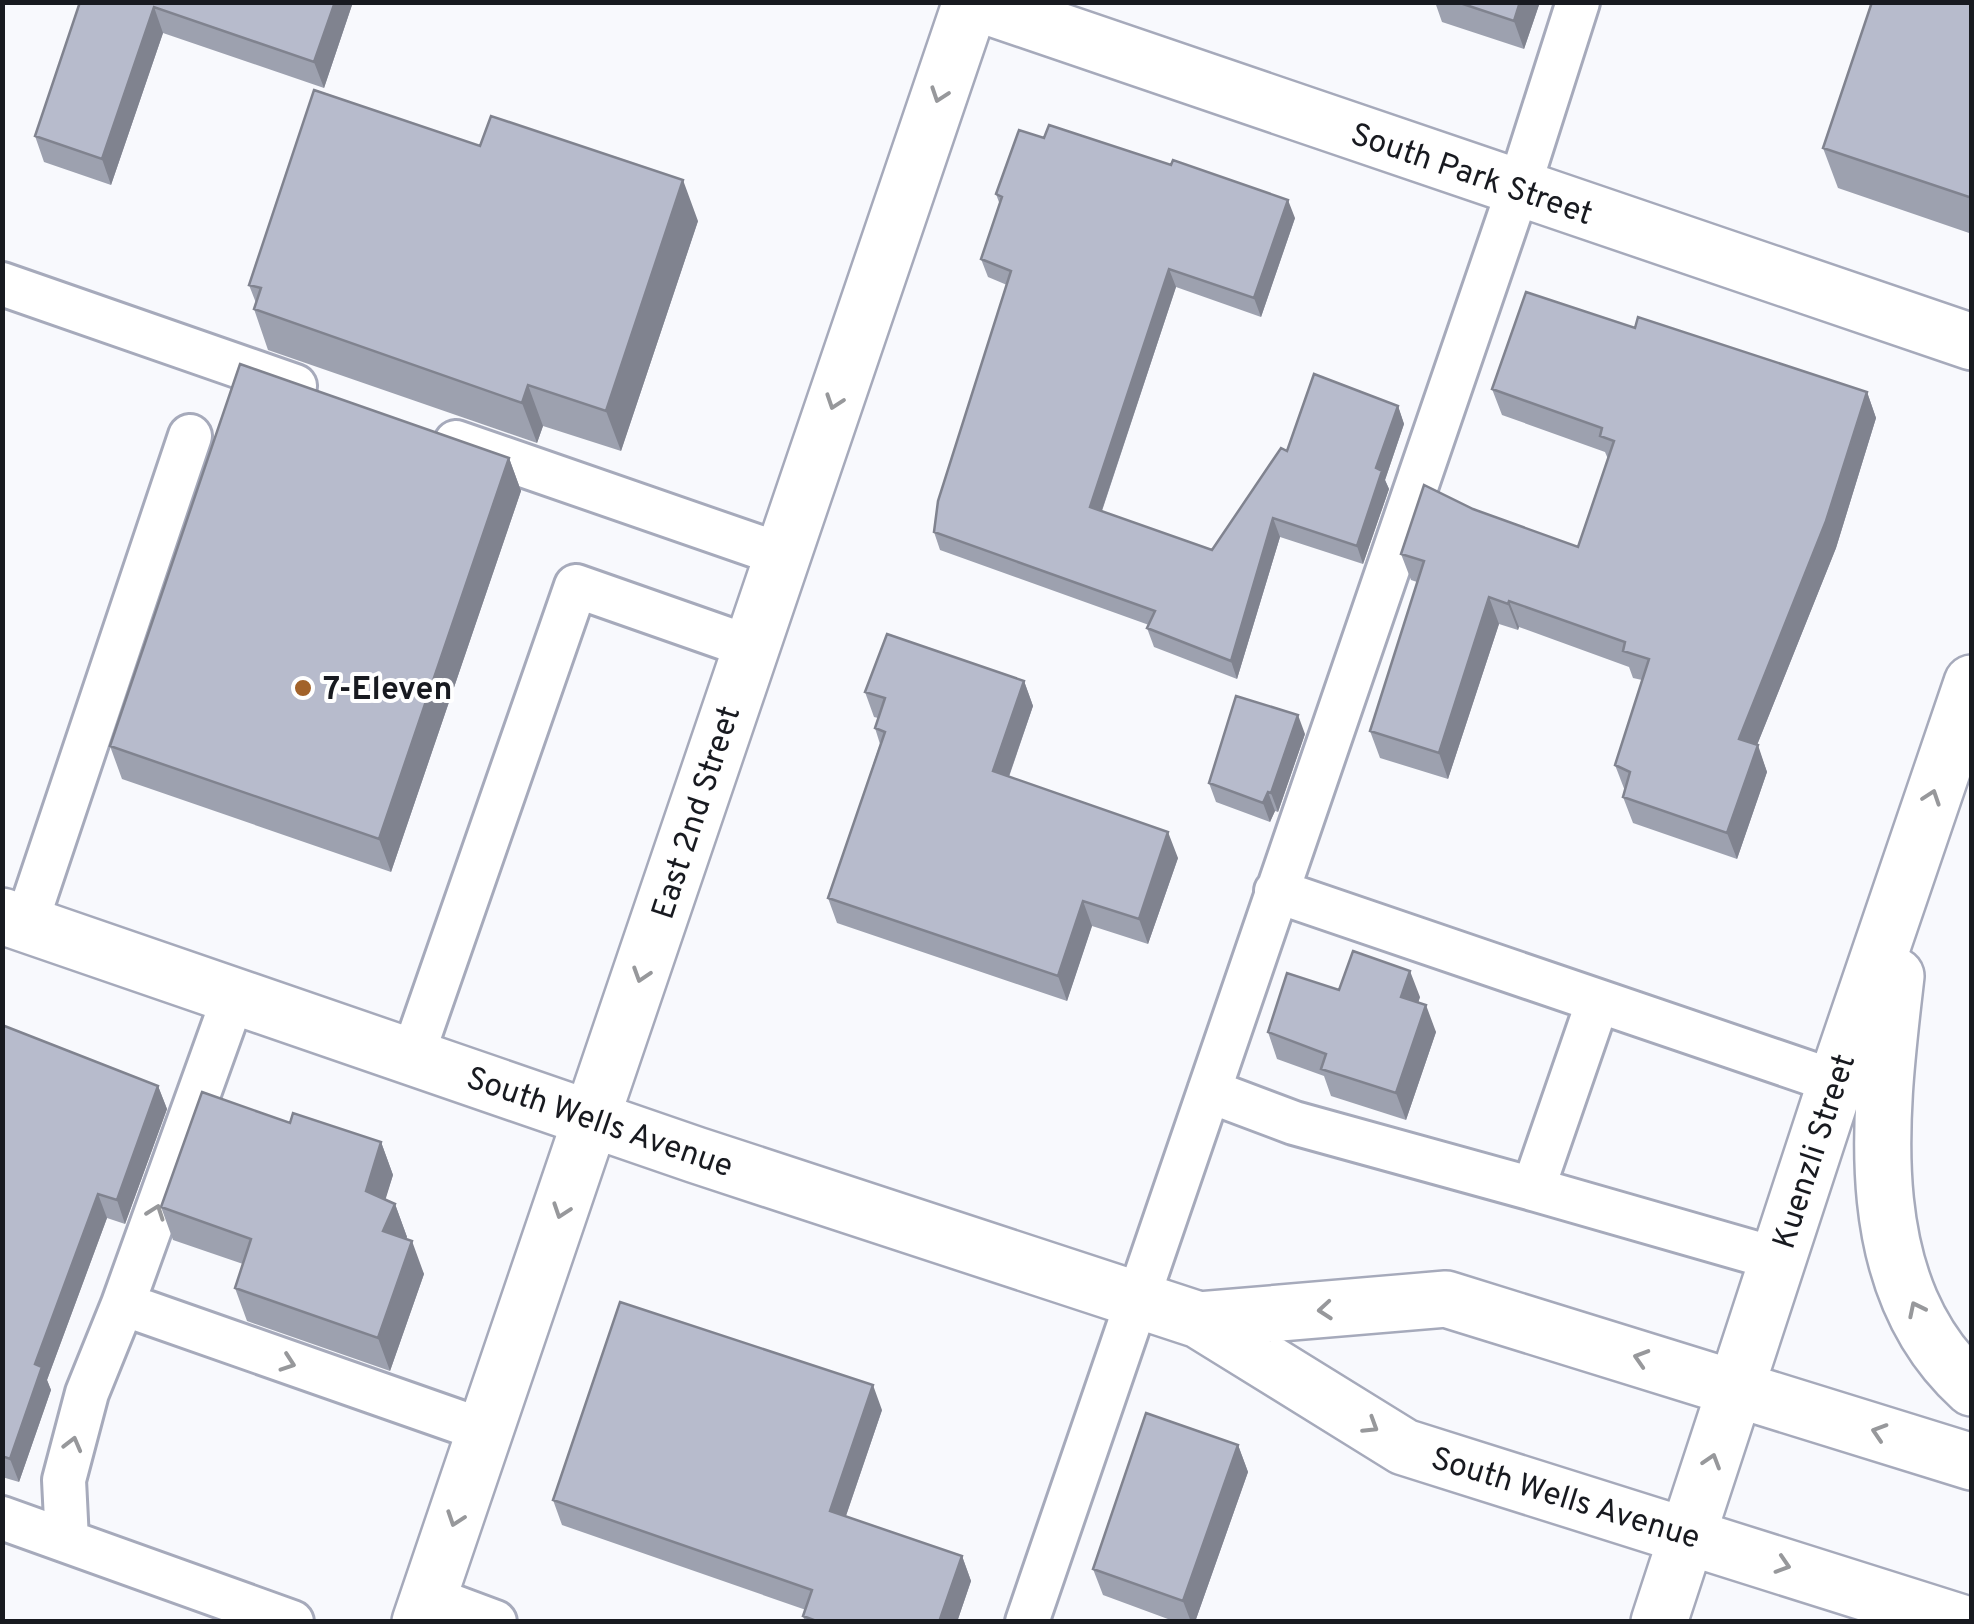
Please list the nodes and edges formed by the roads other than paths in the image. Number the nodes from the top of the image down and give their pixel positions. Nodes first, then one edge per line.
1 (972, 2) edge
2 (1578, 2) edge
3 (1518, 190) junction
4 (2, 284) edge
5 (1972, 342) edge
6 (334, 400) edge
7 (427, 432) edge
8 (190, 436) dead end
9 (782, 556) junction
10 (750, 647) junction
11 (1972, 683) edge
12 (1908, 870) junction
13 (1276, 891) junction
14 (14, 920) edge
15 (234, 996) junction
16 (1598, 1002) junction
17 (412, 1057) junction
18 (1836, 1082) junction
19 (1208, 1092) junction
20 (593, 1119) junction
21 (1534, 1189) junction
22 (1777, 1259) junction
23 (1138, 1301) junction
24 (123, 1304) junction
25 (1199, 1320) junction
26 (1734, 1387) junction
27 (1972, 1388) edge
28 (485, 1431) junction
29 (1972, 1462) edge
30 (2, 1518) edge
31 (1690, 1536) junction
32 (66, 1540) junction
33 (424, 1609) edge
34 (292, 1622) edge
35 (495, 1622) edge
36 (1026, 1622) edge
37 (1659, 1622) edge
38 (1958, 1622) edge

1 - 3 main road, South Park Street
1 -> 9 main road, East 2nd Street
2 - 3 lane
3 - 5 main road, South Park Street
3 - 13 lane
4 - 6 lane
7 - 9 lane
8 - 14 lane
9 - 10 main road, East 2nd Street
10 - 17 lane
10 -> 20 main road, East 2nd Street
12 -> 11 main road, Kuenzli Street
12 - 18 main road, Kuenzli Street
27 -> 12 main road
13 - 16 lane
13 - 19 lane
14 - 15 main road, South Wells Avenue
15 - 17 main road, South Wells Avenue
24 -> 15 lane
16 - 18 lane
16 - 21 lane
17 - 20 main road, South Wells Avenue
18 - 22 main road, Kuenzli Street
19 - 21 lane
19 - 23 lane
20 - 23 main road, South Wells Avenue
20 -> 28 main road, East 2nd Street
21 - 22 lane
22 - 26 main road, Kuenzli Street
23 - 25 main road, South Wells Avenue
23 - 36 lane
24 -> 28 lane
32 -> 24 lane
26 -> 25 main road, South Wells Avenue
25 -> 31 main road, South Wells Avenue
29 -> 26 main road, South Wells Avenue
31 -> 26 main road, Kuenzli Street
28 -> 33 main road, East 2nd Street
30 - 32 lane
31 - 37 main road, Kuenzli Street
31 -> 38 main road, South Wells Avenue
32 - 34 lane
33 - 35 lane

